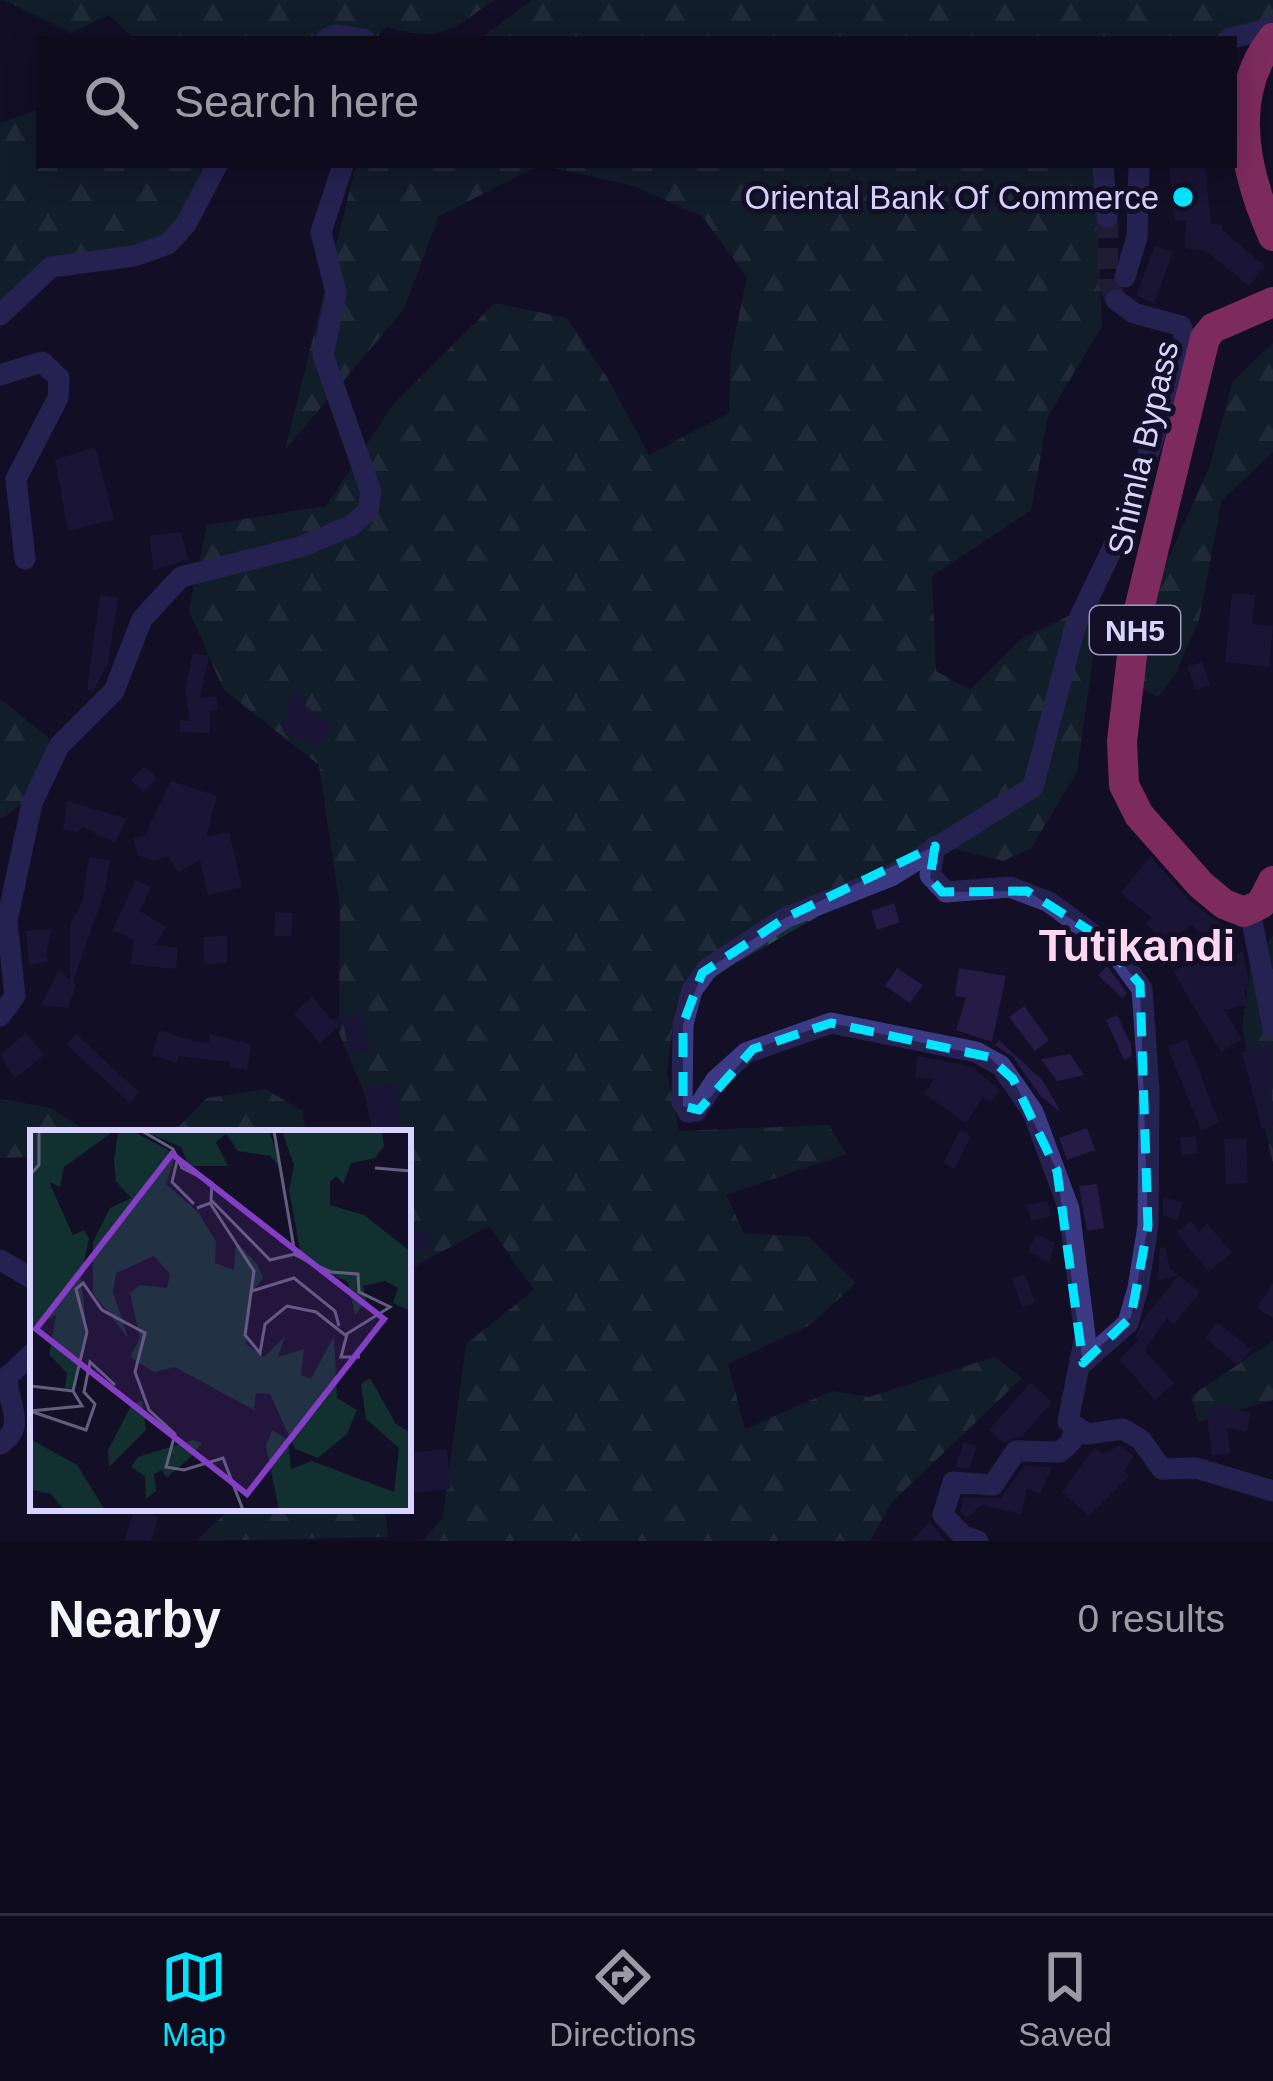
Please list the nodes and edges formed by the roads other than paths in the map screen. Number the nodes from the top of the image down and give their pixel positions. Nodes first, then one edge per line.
1 (1272, 36) edge
2 (1237, 41) edge
3 (215, 168) edge
4 (342, 168) edge
5 (1103, 168) edge
6 (1139, 168) edge
7 (1107, 217) tunnel mouth
8 (1273, 236) edge
9 (1125, 278) dead end
10 (1116, 300) dead end
11 (1273, 302) edge
12 (0, 315) edge
13 (0, 375) edge
14 (25, 559) dead end
15 (935, 846) junction
16 (1273, 881) edge
17 (1250, 911) junction
18 (0, 1016) edge
19 (1273, 1028) edge
20 (0, 1260) edge
21 (30, 1277) edge
22 (30, 1356) edge
23 (1083, 1363) junction
24 (1075, 1428) junction
25 (0, 1444) edge
26 (1273, 1491) edge
27 (978, 1541) edge

1 - 2 street
1 - 8 highway
3 - 12 street
4 - 18 street
5 - 7 street
6 - 9 street
10 - 15 street
11 - 17 highway, Shimla Bypass / NH5
13 - 14 street
15 - 23 street
15 - 23 street
16 - 17 highway
17 - 19 street
20 - 21 street
22 - 25 street
23 - 24 street
24 - 26 street
24 - 27 street

